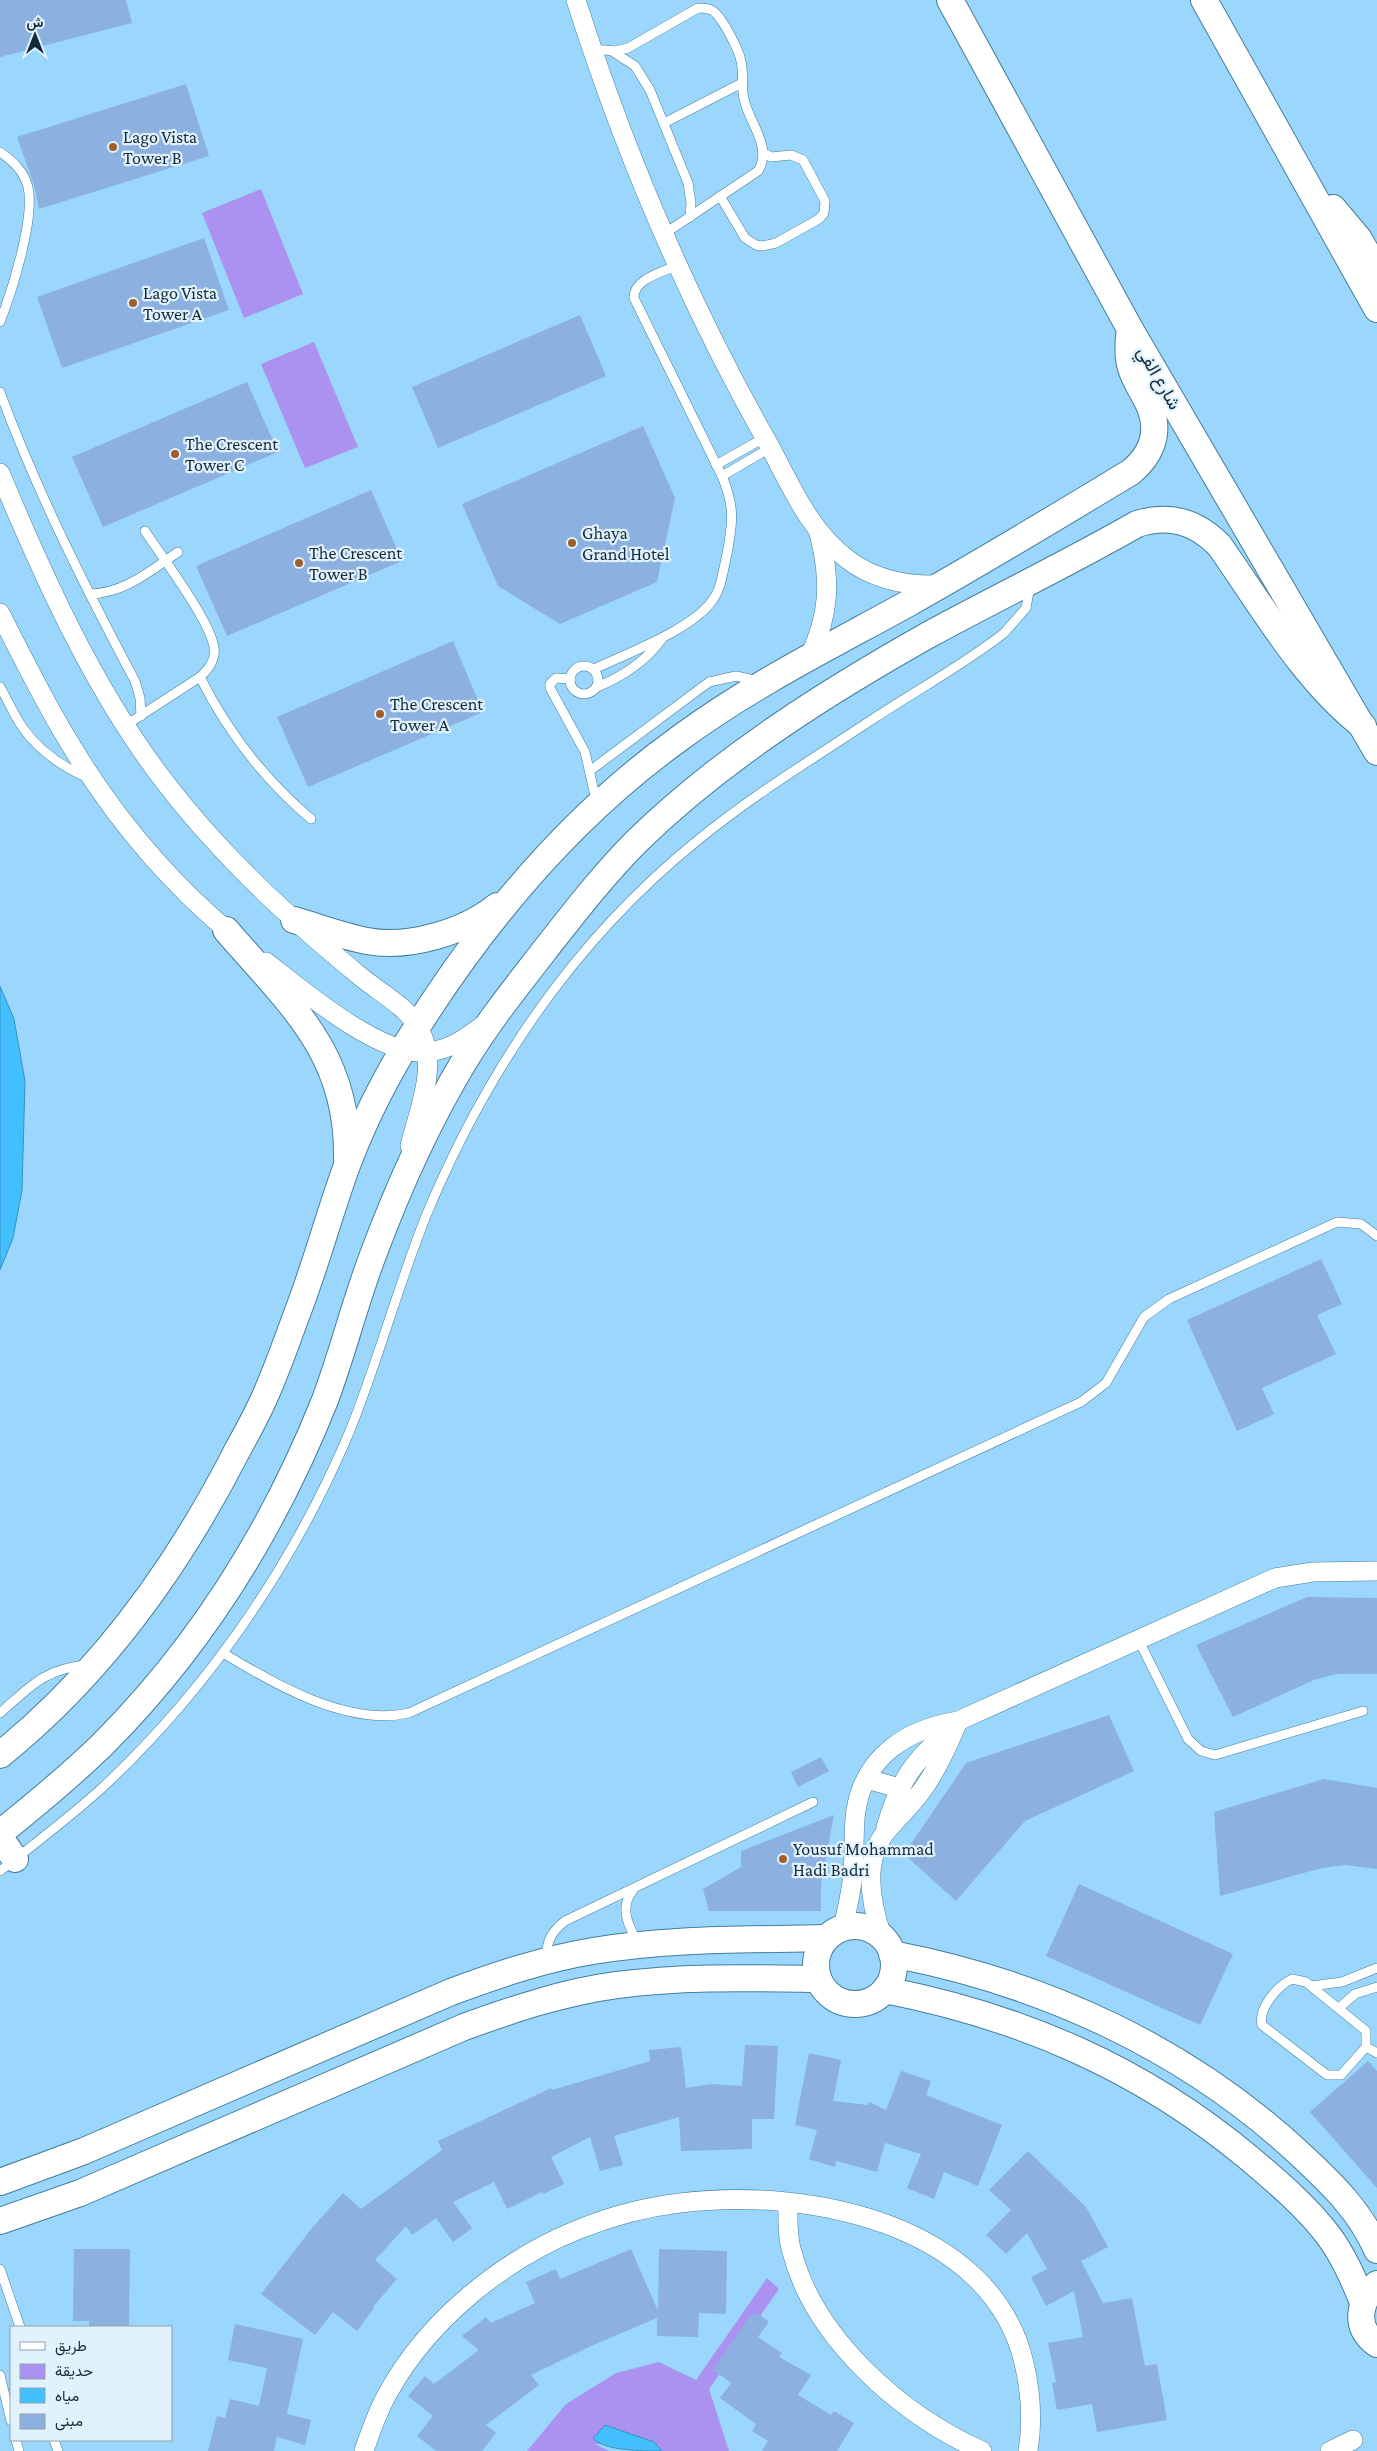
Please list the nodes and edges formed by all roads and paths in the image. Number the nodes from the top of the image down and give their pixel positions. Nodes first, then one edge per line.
1 (576, 0) edge
2 (950, 0) edge
3 (1204, 0) edge
4 (592, 49) junction
5 (612, 51) junction
6 (742, 83) junction
7 (664, 123) junction
8 (0, 152) edge
9 (764, 152) junction
10 (1307, 187) junction
11 (720, 196) junction
12 (690, 217) junction
13 (664, 234) junction
14 (678, 265) junction
15 (1377, 271) edge
16 (1377, 308) edge
17 (0, 322) edge
18 (1130, 329) junction
19 (0, 392) edge
20 (767, 443) junction
21 (716, 465) junction
22 (0, 473) edge
23 (722, 476) junction
24 (145, 531) dead end
25 (819, 531) junction
26 (178, 552) dead end
27 (165, 561) junction
28 (1031, 581) junction
29 (942, 584) junction
30 (90, 594) junction
31 (0, 613) edge
32 (664, 636) junction
33 (809, 658) junction
34 (594, 669) junction
35 (200, 677) junction
36 (570, 679) junction
37 (763, 683) junction
38 (0, 687) edge
39 (597, 687) junction
40 (133, 720) junction
41 (1363, 726) junction
42 (1377, 752) edge
43 (591, 770) junction
44 (93, 780) junction
45 (597, 807) junction
46 (312, 819) dead end
47 (514, 894) junction
48 (294, 920) junction
49 (226, 930) junction
50 (496, 1015) junction
51 (418, 1027) junction
52 (415, 1051) junction
53 (346, 1167) junction
54 (399, 1188) junction
55 (1377, 1236) edge
56 (1377, 1571) edge
57 (1138, 1639) junction
58 (223, 1653) junction
59 (95, 1663) junction
60 (1363, 1711) dead end
61 (0, 1713) edge
62 (958, 1721) junction
63 (0, 1755) edge
64 (867, 1779) junction
65 (899, 1788) junction
66 (813, 1802) dead end
67 (0, 1833) edge
68 (884, 1834) junction
69 (0, 1838) edge
70 (8, 1865) edge
71 (633, 1890) junction
72 (834, 1933) junction
73 (639, 1944) junction
74 (887, 1945) junction
75 (546, 1961) junction
76 (1377, 1968) edge
77 (818, 1979) junction
78 (1311, 1986) junction
79 (1377, 1987) edge
80 (885, 1990) junction
81 (1339, 2008) junction
82 (1366, 2031) junction
83 (1377, 2039) edge
84 (1366, 2047) junction
85 (1377, 2053) edge
86 (0, 2182) edge
87 (788, 2203) junction
88 (0, 2221) edge
89 (1377, 2250) edge
90 (0, 2269) edge
91 (1370, 2293) edge
92 (20, 2326) edge
93 (1377, 2344) edge
94 (0, 2375) edge
95 (10, 2417) edge
96 (1353, 2440) dead end
97 (364, 2451) edge
98 (982, 2451) edge
99 (1028, 2451) edge
100 (1330, 2451) edge

1 - 4 street
2 - 18 street, شارع الفي
3 - 10 street
4 - 5 lane
4 - 13 street
5 - 6 lane
5 - 7 lane
6 - 7 lane
6 - 9 lane
7 - 12 lane
8 - 17 lane
9 - 11 lane
9 - 11 lane
10 - 15 street
10 - 16 street
11 - 12 lane
12 - 13 lane
13 - 14 street
14 - 20 street
14 - 21 lane
18 - 29 street
18 - 41 street, شارع الفي
19 - 30 lane
20 - 21 lane
20 - 23 lane
20 - 25 street
21 - 23 lane
22 - 40 street
23 - 32 lane
24 - 27 lane
25 - 29 street
25 - 33 street
26 - 27 lane
27 - 30 lane
27 - 35 lane
28 - 41 street
28 - 50 street
28 - 58 lane
29 - 33 street
30 - 40 lane
31 - 44 street
32 - 34 lane
32 - 39 lane
33 - 37 street
34 - 36 lane
34 - 39 lane
35 - 40 lane
35 - 46 lane
36 - 39 lane
36 - 43 lane
37 - 43 lane
37 - 45 street
38 - 44 lane
40 - 48 street
41 - 42 street, شارع الفي
43 - 45 lane
44 - 49 street
45 - 47 street
47 - 48 street
47 - 51 street
48 - 51 street
49 - 52 street
49 - 53 street
50 - 52 street
50 - 54 street
51 - 52 street
52 - 53 street
52 - 54 street
53 - 59 street
54 - 67 street
55 - 58 lane
56 - 57 street
57 - 60 lane
57 - 62 street
58 - 70 lane
59 - 61 lane
59 - 63 street
62 - 64 street
62 - 65 street
62 - 68 street
64 - 65 street
64 - 72 street
65 - 68 street
66 - 71 lane
68 - 74 street
69 - 70 street
71 - 73 lane
71 - 75 lane
72 - 73 street
72 - 74 street
72 - 77 street
73 - 75 street
74 - 80 street
74 - 89 street
75 - 86 street
76 - 78 lane
77 - 80 street
77 - 88 street
78 - 81 lane
78 - 84 lane
79 - 81 lane
80 - 91 street
81 - 82 lane
82 - 83 lane
82 - 84 lane
84 - 85 lane
87 - 97 street
87 - 98 street
87 - 99 street
90 - 92 lane
91 - 93 street
94 - 95 lane
96 - 100 street

